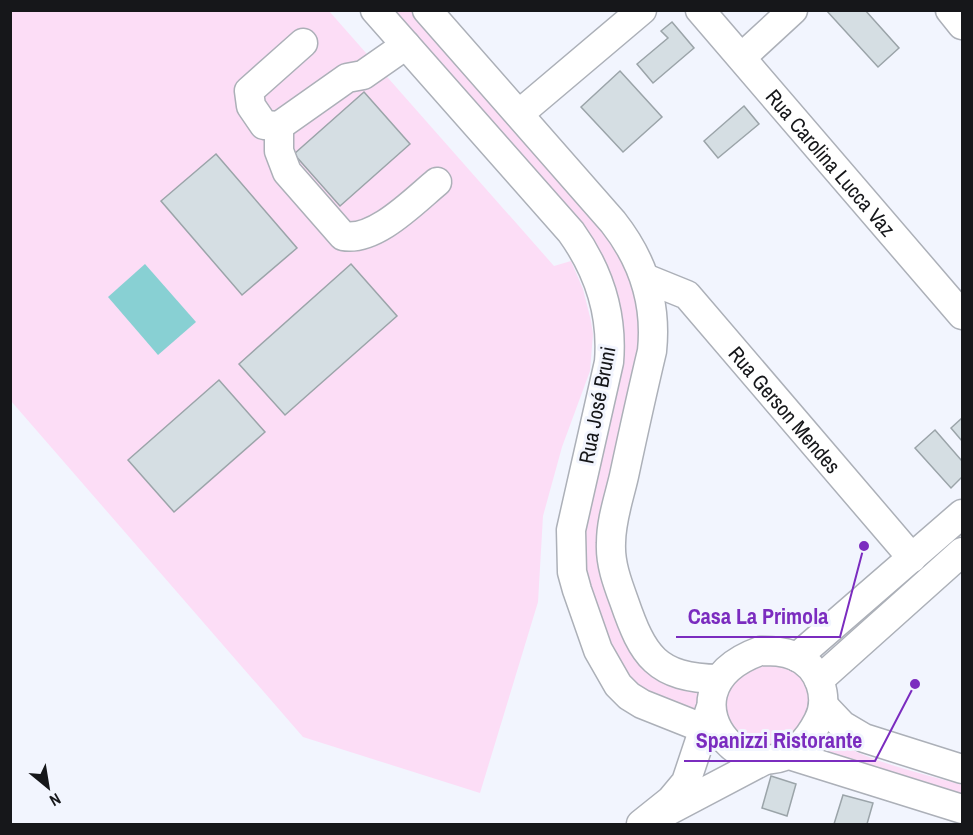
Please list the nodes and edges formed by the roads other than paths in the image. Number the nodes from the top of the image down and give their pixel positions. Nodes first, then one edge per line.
1 (375, 10) edge
2 (427, 10) edge
3 (642, 10) edge
4 (700, 10) edge
5 (793, 10) edge
6 (950, 10) edge
7 (963, 25) edge
8 (303, 43) dead end
9 (406, 45) junction
10 (742, 57) junction
11 (519, 114) junction
12 (279, 126) junction
13 (437, 182) dead end
14 (645, 278) junction
15 (963, 315) edge
16 (963, 514) edge
17 (963, 552) edge
18 (912, 558) junction
19 (797, 657) junction
20 (822, 693) junction
21 (713, 712) junction
22 (777, 758) junction
23 (963, 769) edge
24 (963, 809) edge
25 (641, 825) edge

1 - 9 street, Rua José Bruni
2 - 11 street, Rua José Bruni
3 - 11 street
4 - 10 street, Rua Carolina Lucca Vaz
5 - 10 street
6 - 7 street
8 - 12 street
9 - 12 street
9 - 21 street, Rua José Bruni
10 - 15 street, Rua Carolina Lucca Vaz
11 - 14 street, Rua José Bruni
12 - 13 street
14 - 18 street, Rua Gerson Mendes
14 - 21 street, Rua José Bruni
16 - 18 street
17 - 20 street
18 - 19 street
19 - 20 street
19 - 21 street
20 - 22 street
20 - 23 street
21 - 22 street
21 - 25 street
22 - 24 street
22 - 25 street

